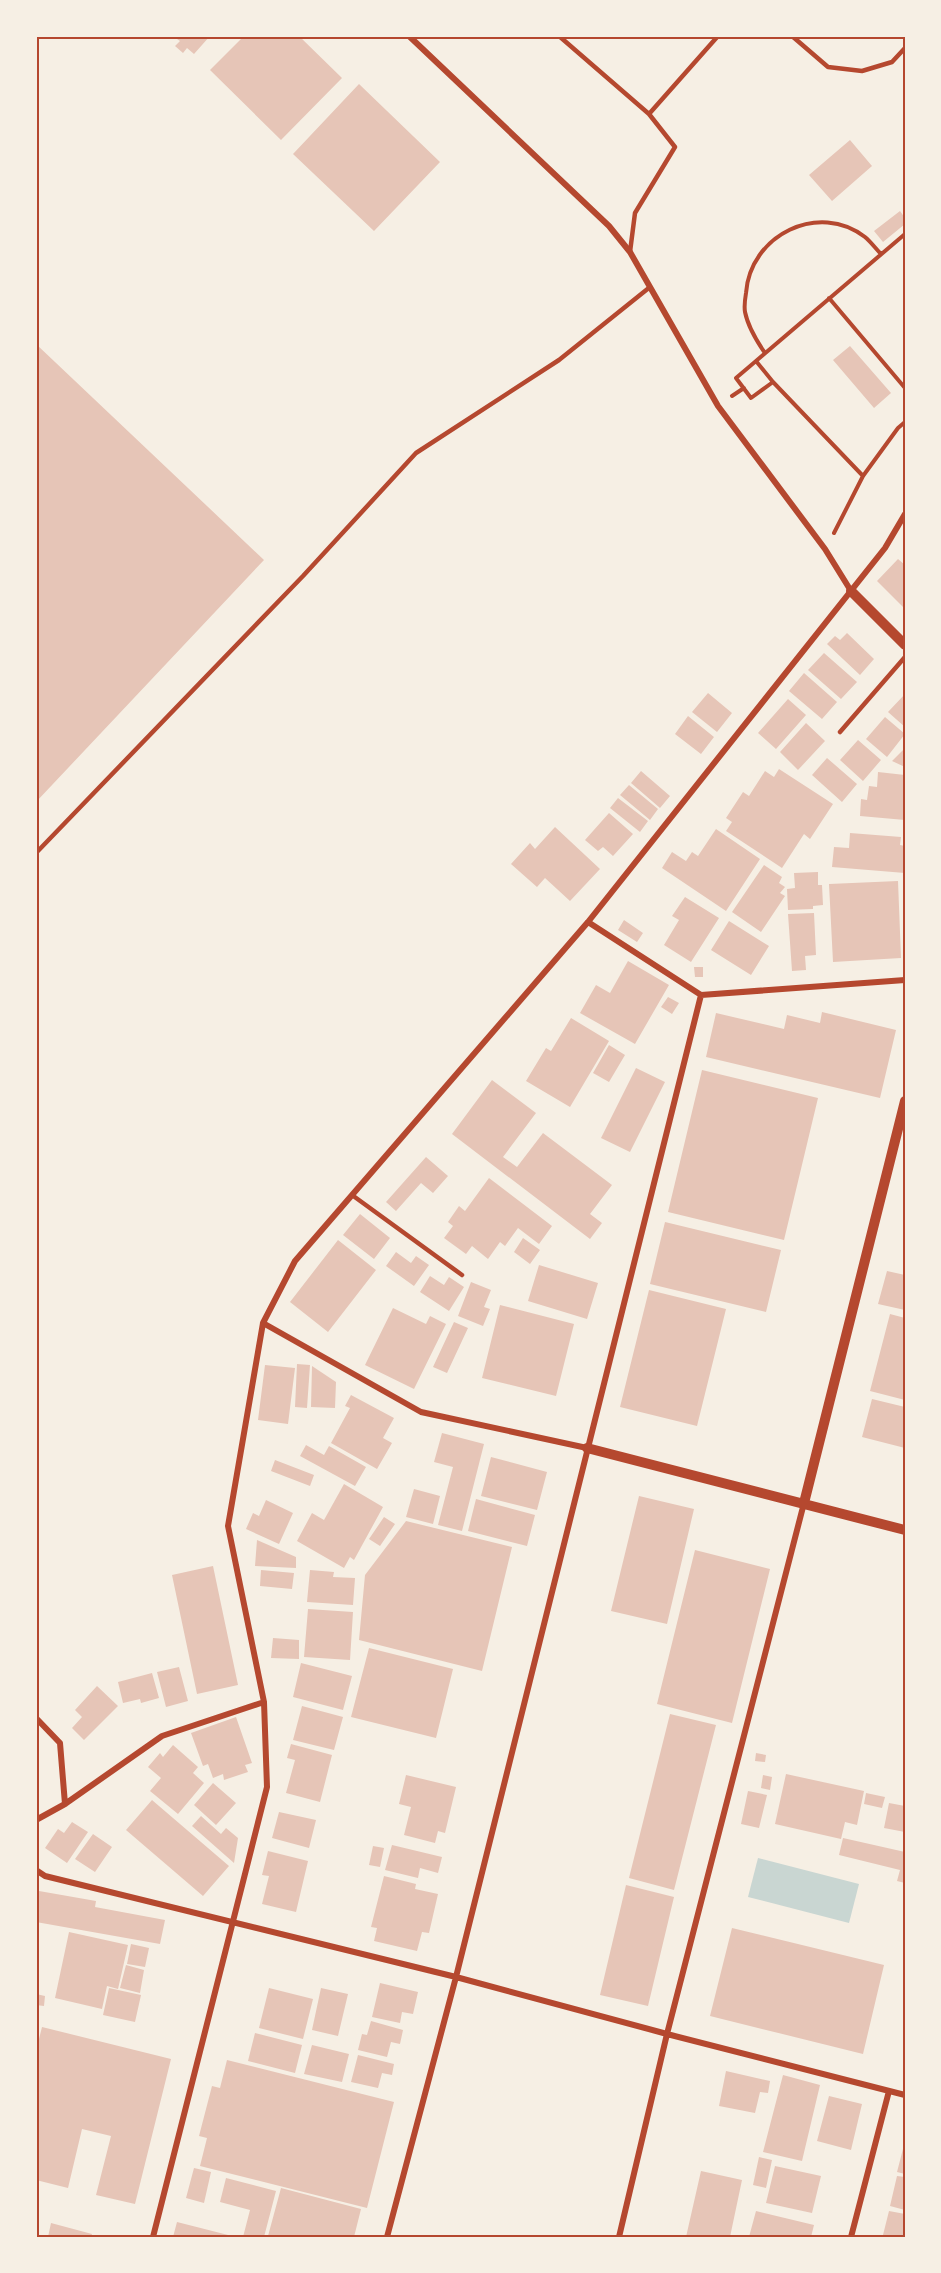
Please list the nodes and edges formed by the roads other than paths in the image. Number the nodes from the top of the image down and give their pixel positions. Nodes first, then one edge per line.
1 (409, 36) edge
2 (560, 36) edge
3 (718, 36) edge
4 (792, 36) edge
5 (905, 48) edge
6 (649, 114) junction
7 (630, 252) junction
8 (650, 287) junction
9 (905, 514) edge
10 (851, 591) junction
11 (905, 645) edge
12 (905, 657) edge
13 (840, 732) dead end
14 (36, 854) edge
15 (588, 922) junction
16 (905, 980) edge
17 (701, 995) junction
18 (905, 1101) edge
19 (352, 1195) junction
20 (462, 1275) dead end
21 (262, 1323) junction
22 (587, 1448) junction
23 (804, 1503) junction
24 (905, 1530) edge
25 (264, 1702) junction
26 (36, 1718) edge
27 (65, 1804) junction
28 (36, 1820) edge
29 (36, 1870) edge
30 (233, 1922) junction
31 (456, 1977) junction
32 (667, 2034) junction
33 (888, 2091) junction
34 (905, 2095) edge
35 (153, 2237) edge
36 (387, 2237) edge
37 (620, 2237) edge
38 (851, 2237) edge

1 - 7 street
2 - 6 lane
3 - 6 lane
4 - 5 lane
6 - 7 lane
7 - 8 street
8 - 10 street
8 - 14 lane
9 - 10 street
10 - 11 street
10 - 15 street
12 - 13 lane
15 - 17 street
15 - 19 street
16 - 17 street
17 - 22 street
18 - 23 street
19 - 20 lane
19 - 21 street
21 - 22 street
21 - 25 street
22 - 23 street
22 - 31 street
23 - 24 street
23 - 32 street
25 - 27 street
25 - 30 street
26 - 27 street
27 - 28 street
29 - 30 street
30 - 31 street
30 - 35 street
31 - 32 street
31 - 36 street
32 - 33 street
32 - 37 street
33 - 34 street
33 - 38 street

